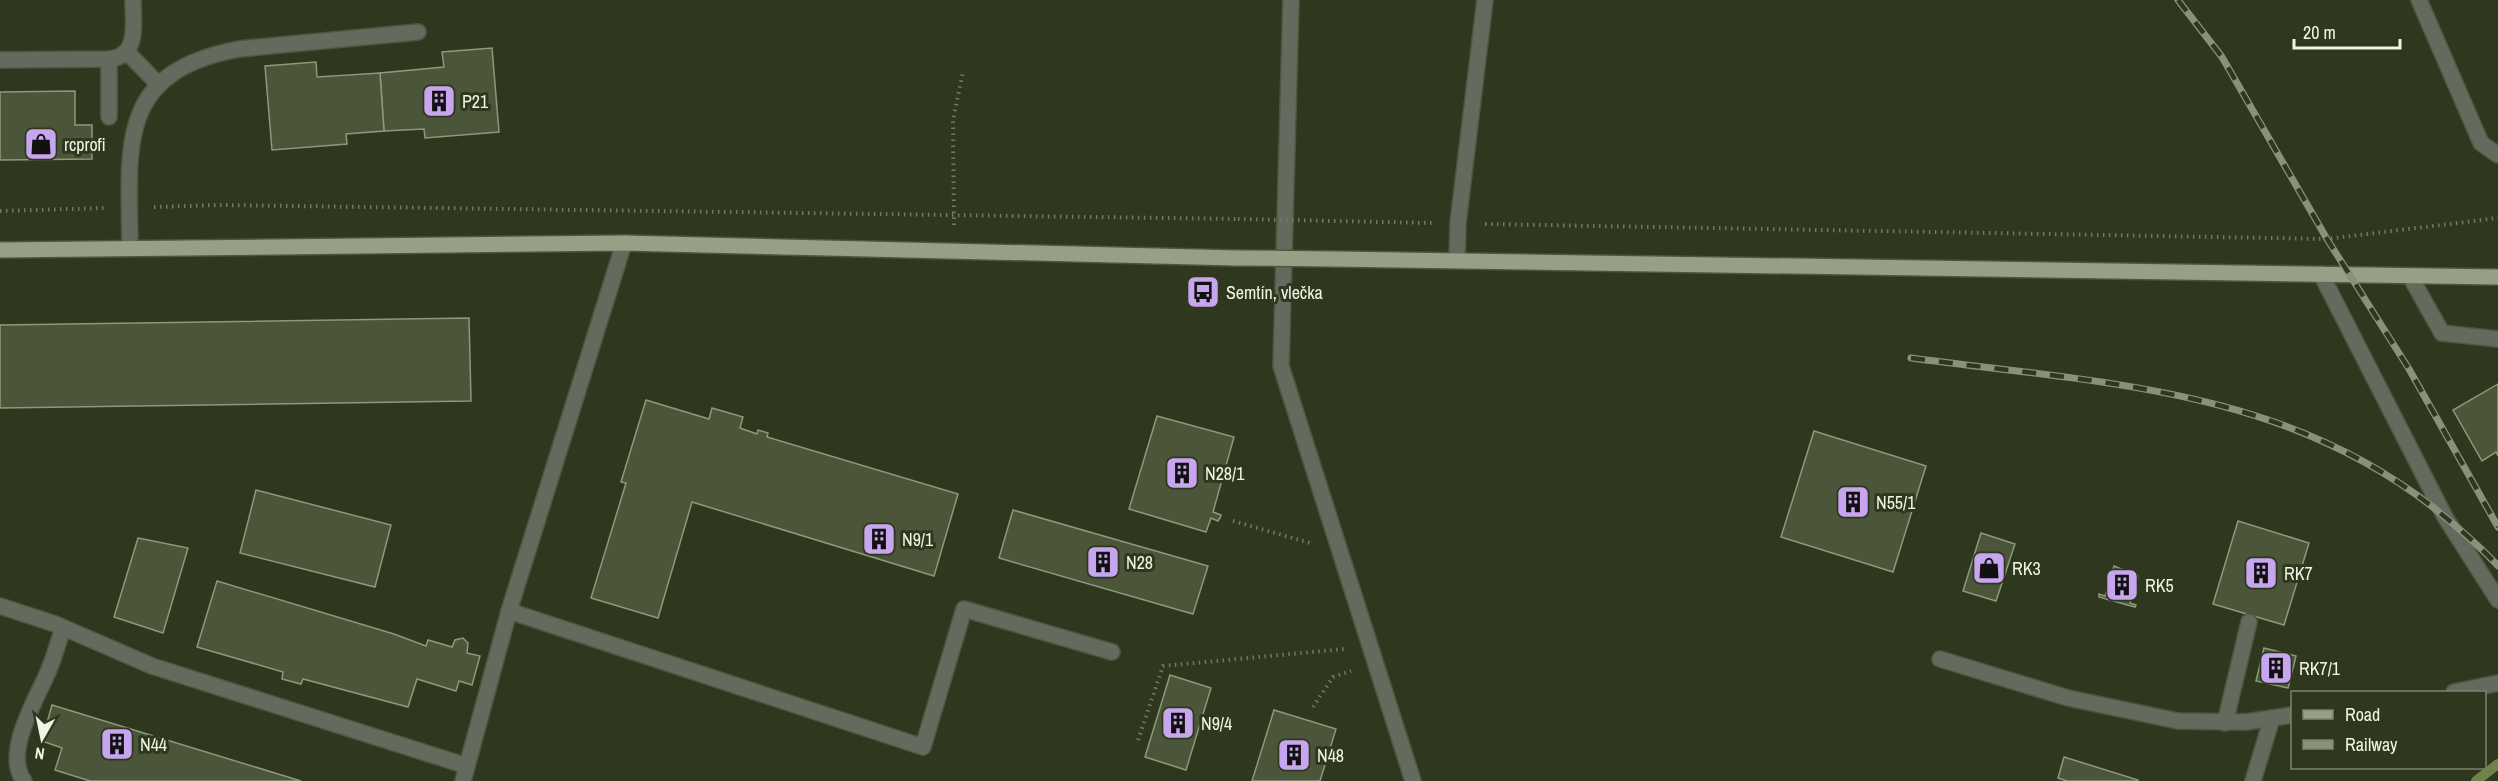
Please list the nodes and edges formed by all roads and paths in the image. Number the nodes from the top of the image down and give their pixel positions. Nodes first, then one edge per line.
1 (133, 0) edge
2 (1291, 0) edge
3 (1485, 0) edge
4 (2419, 0) edge
5 (418, 32) dead end
6 (127, 52) junction
7 (109, 59) junction
8 (0, 60) edge
9 (963, 72) dead end
10 (157, 83) junction
11 (109, 117) dead end
12 (2498, 155) edge
13 (130, 207) junction
14 (0, 211) edge
15 (954, 215) junction
16 (2498, 218) edge
17 (1458, 223) junction
18 (624, 243) junction
19 (130, 248) junction
20 (954, 249) junction
21 (0, 250) edge
22 (1457, 260) junction
23 (2321, 274) junction
24 (2410, 276) junction
25 (2498, 278) edge
26 (2498, 339) edge
27 (1233, 522) dead end
28 (1334, 538) junction
29 (2498, 600) edge
30 (0, 606) edge
31 (509, 611) junction
32 (2249, 622) dead end
33 (63, 628) junction
34 (1369, 646) junction
35 (1112, 652) dead end
36 (1940, 659) dead end
37 (1375, 664) junction
38 (2498, 683) edge
39 (2463, 691) edge
40 (1313, 707) dead end
41 (2291, 715) edge
42 (2272, 718) junction
43 (2224, 723) junction
44 (1138, 740) dead end
45 (465, 773) edge
46 (24, 781) edge
47 (1413, 781) edge
48 (2253, 781) edge

1 - 6 lane
2 - 28 lane
3 - 17 lane
4 - 12 lane
5 - 10 lane
6 - 7 lane
6 - 10 lane
7 - 8 lane
7 - 11 lane
9 - 15 path
10 - 13 lane
13 - 14 path
13 - 15 path
13 - 19 lane
15 - 17 path, bridge
15 - 20 path
16 - 17 path
17 - 22 lane
18 - 19 main road
18 - 20 main road
18 - 31 lane
19 - 21 main road
20 - 22 main road, bridge
22 - 23 main road
23 - 24 main road
23 - 29 lane
24 - 25 main road
24 - 26 lane
27 - 28 path
28 - 34 lane
30 - 33 lane
31 - 35 lane
31 - 45 lane
32 - 43 lane
33 - 45 lane
33 - 46 lane
34 - 37 lane
34 - 44 path
36 - 43 lane
37 - 40 path
37 - 47 lane
38 - 39 lane
41 - 42 lane
42 - 43 lane
42 - 48 lane

